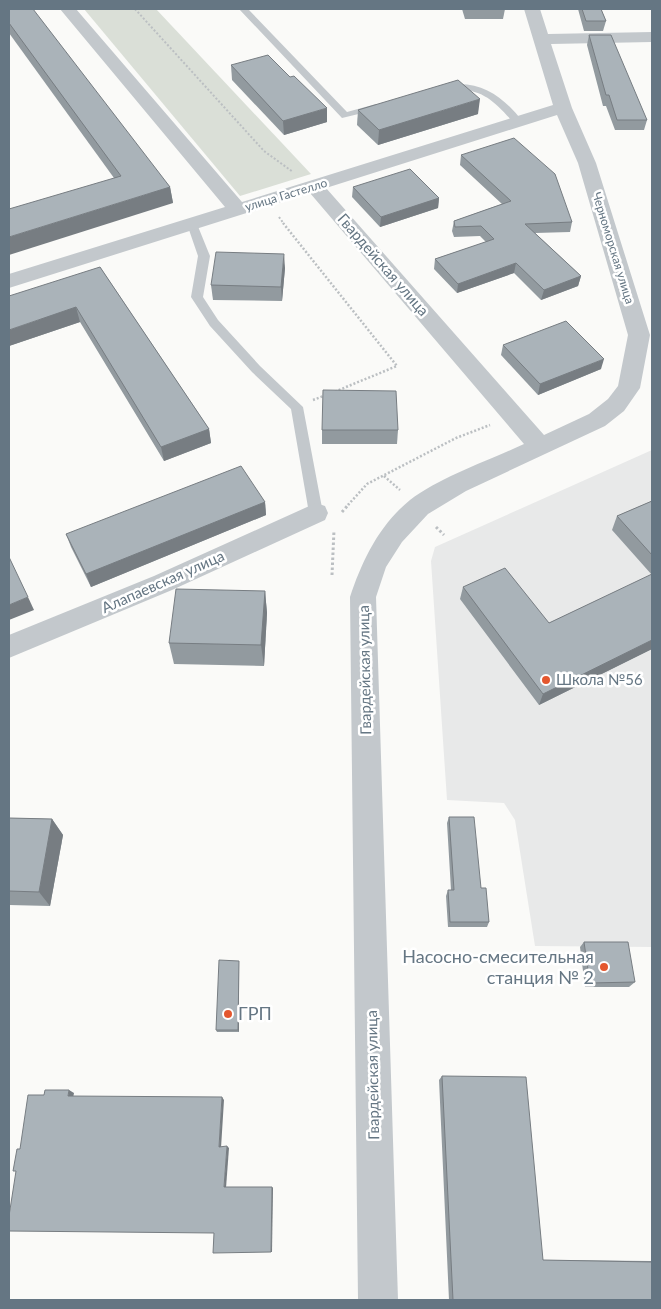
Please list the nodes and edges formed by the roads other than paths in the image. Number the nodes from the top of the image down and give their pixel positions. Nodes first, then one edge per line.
1 (68, 9) edge
2 (242, 9) edge
3 (532, 9) edge
4 (652, 37) edge
5 (542, 39) junction
6 (431, 93) edge
7 (383, 106) edge
8 (564, 108) junction
9 (518, 122) junction
10 (314, 186) junction
11 (238, 210) junction
12 (192, 224) junction
13 (9, 282) edge
14 (646, 334) edge
15 (539, 445) junction
16 (326, 516) joint
17 (9, 647) edge
18 (378, 1300) edge

1 - 11 street
2 - 7 lane
3 - 5 street, Черноморская улица
4 - 5 street
5 - 8 street, Черноморская улица
6 - 9 lane
8 - 9 street, улица Гастелло
8 - 14 street, Черноморская улица
9 - 10 street, улица Гастелло
10 - 11 street, улица Гастелло
10 - 15 street, Гвардейская улица
11 - 12 street, улица Гастелло
12 - 13 street, улица Гастелло
12 - 16 lane
14 - 15 street, Черноморская улица
15 - 18 street, Гвардейская улица
16 - 17 street, Алапаевская улица

